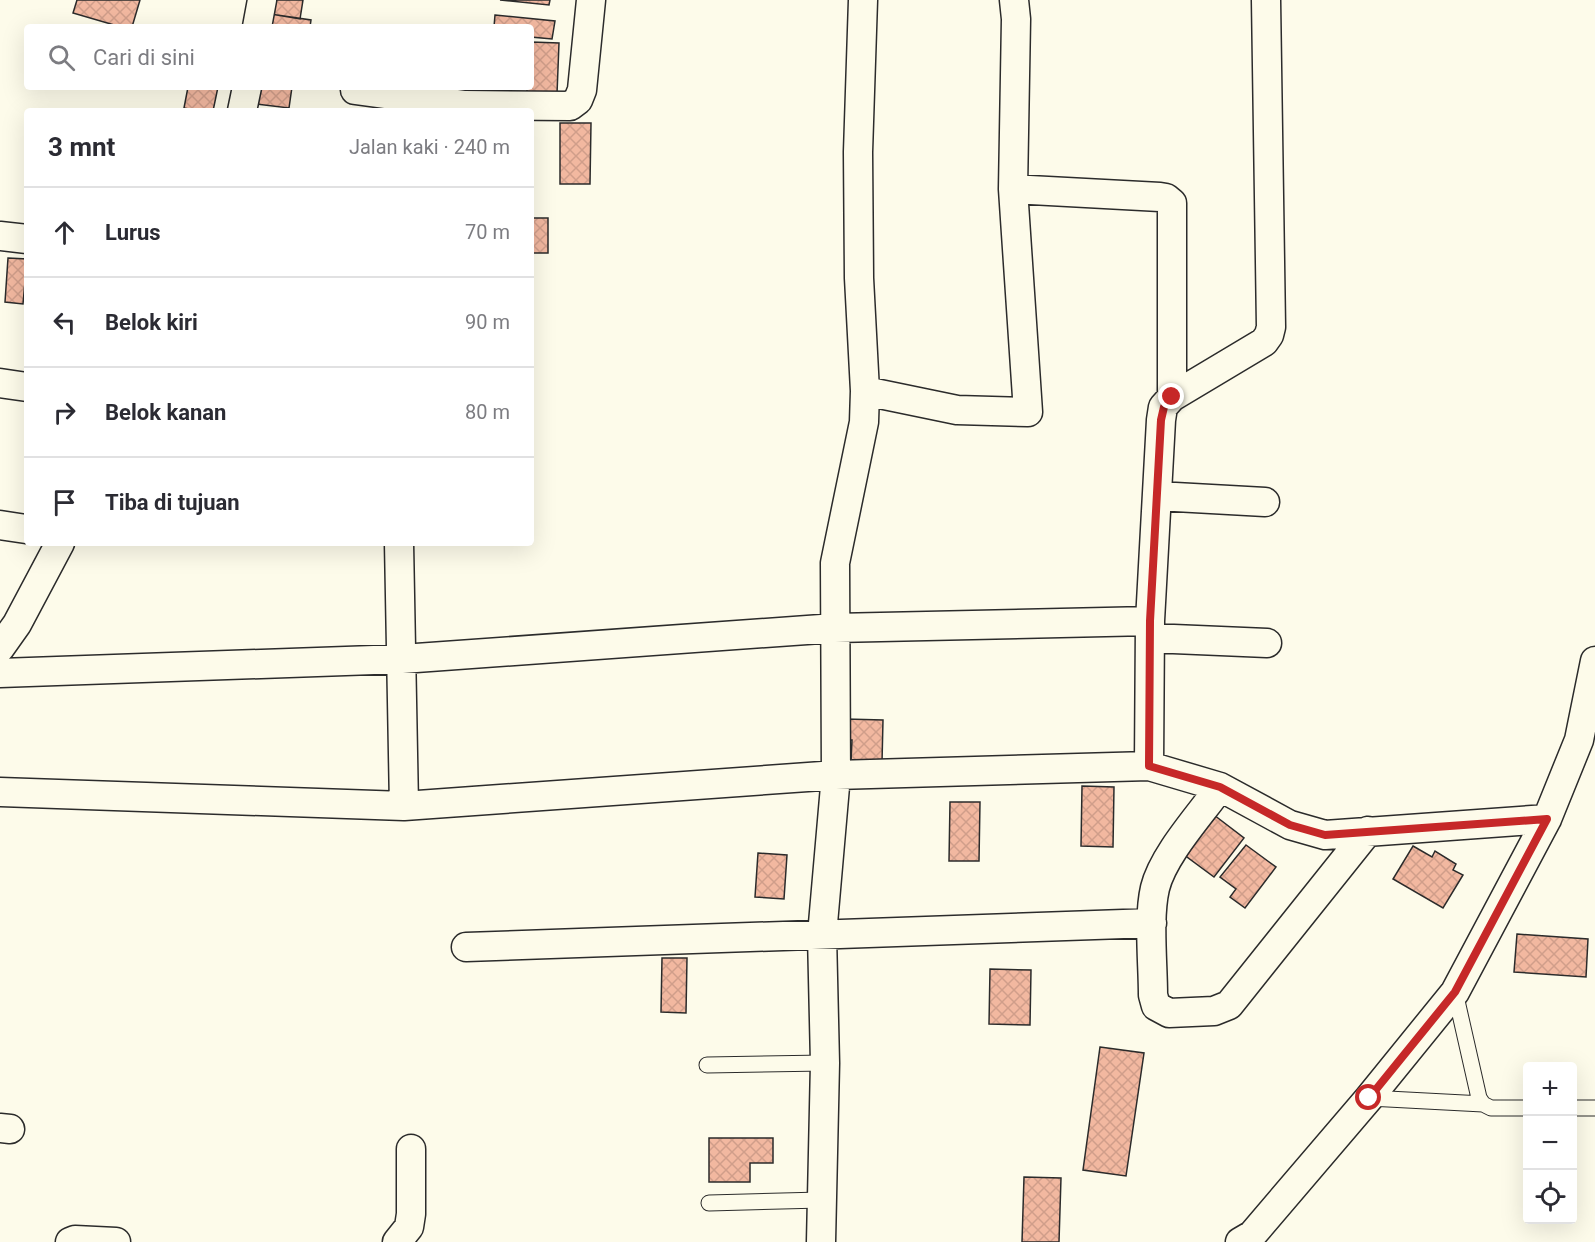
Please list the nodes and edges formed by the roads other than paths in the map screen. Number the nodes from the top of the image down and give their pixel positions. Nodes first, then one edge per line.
1 (262, 0) edge
2 (591, 0) edge
3 (863, 0) edge
4 (1014, 0) edge
5 (1266, 0) edge
6 (258, 24) edge
7 (246, 90) edge
8 (355, 90) dead end
9 (243, 108) edge
10 (465, 108) edge
11 (1013, 189) junction
12 (0, 236) edge
13 (24, 238) edge
14 (0, 383) edge
15 (24, 387) edge
16 (865, 391) junction
17 (1172, 397) junction
18 (1157, 496) junction
19 (1265, 502) dead end
20 (58, 546) edge
21 (399, 546) edge
22 (835, 628) junction
23 (1150, 630) junction
24 (1267, 643) dead end
25 (0, 648) edge
26 (402, 659) junction
27 (1595, 661) edge
28 (0, 673) edge
29 (1149, 766) junction
30 (836, 775) junction
31 (1220, 787) junction
32 (0, 792) edge
33 (404, 806) junction
34 (1547, 819) junction
35 (1368, 831) junction
36 (1152, 923) junction
37 (822, 935) junction
38 (466, 947) dead end
39 (1455, 992) junction
40 (825, 1063) junction
41 (708, 1065) dead end
42 (1369, 1098) junction
43 (1483, 1104) junction
44 (1523, 1108) edge
45 (1577, 1108) edge
46 (1595, 1108) edge
47 (411, 1149) dead end
48 (821, 1200) junction
49 (709, 1203) dead end
50 (1252, 1240) edge
51 (70, 1242) edge
52 (116, 1242) edge
53 (397, 1242) edge
54 (821, 1242) edge

1 - 6 street
2 - 10 street
3 - 16 street
4 - 11 street
5 - 17 street
7 - 9 street
8 - 10 street
11 - 16 street
11 - 17 street
12 - 13 street
14 - 15 street
16 - 22 street
17 - 18 street
18 - 19 street
18 - 23 street
20 - 25 street
21 - 26 street
22 - 23 street
22 - 26 street
22 - 30 street
23 - 24 street
23 - 29 street
26 - 28 street
26 - 33 street
27 - 34 street
29 - 30 street
29 - 31 street
30 - 33 street
30 - 37 street
31 - 35 street
31 - 36 street
32 - 33 street
34 - 35 street
34 - 39 street
35 - 36 street
36 - 37 street
37 - 38 street
37 - 40 street
39 - 42 street
39 - 43 lane
40 - 41 lane
40 - 48 street
42 - 43 lane
42 - 50 street
43 - 44 lane
45 - 46 lane
47 - 53 street
48 - 49 lane
48 - 54 street
51 - 52 street

